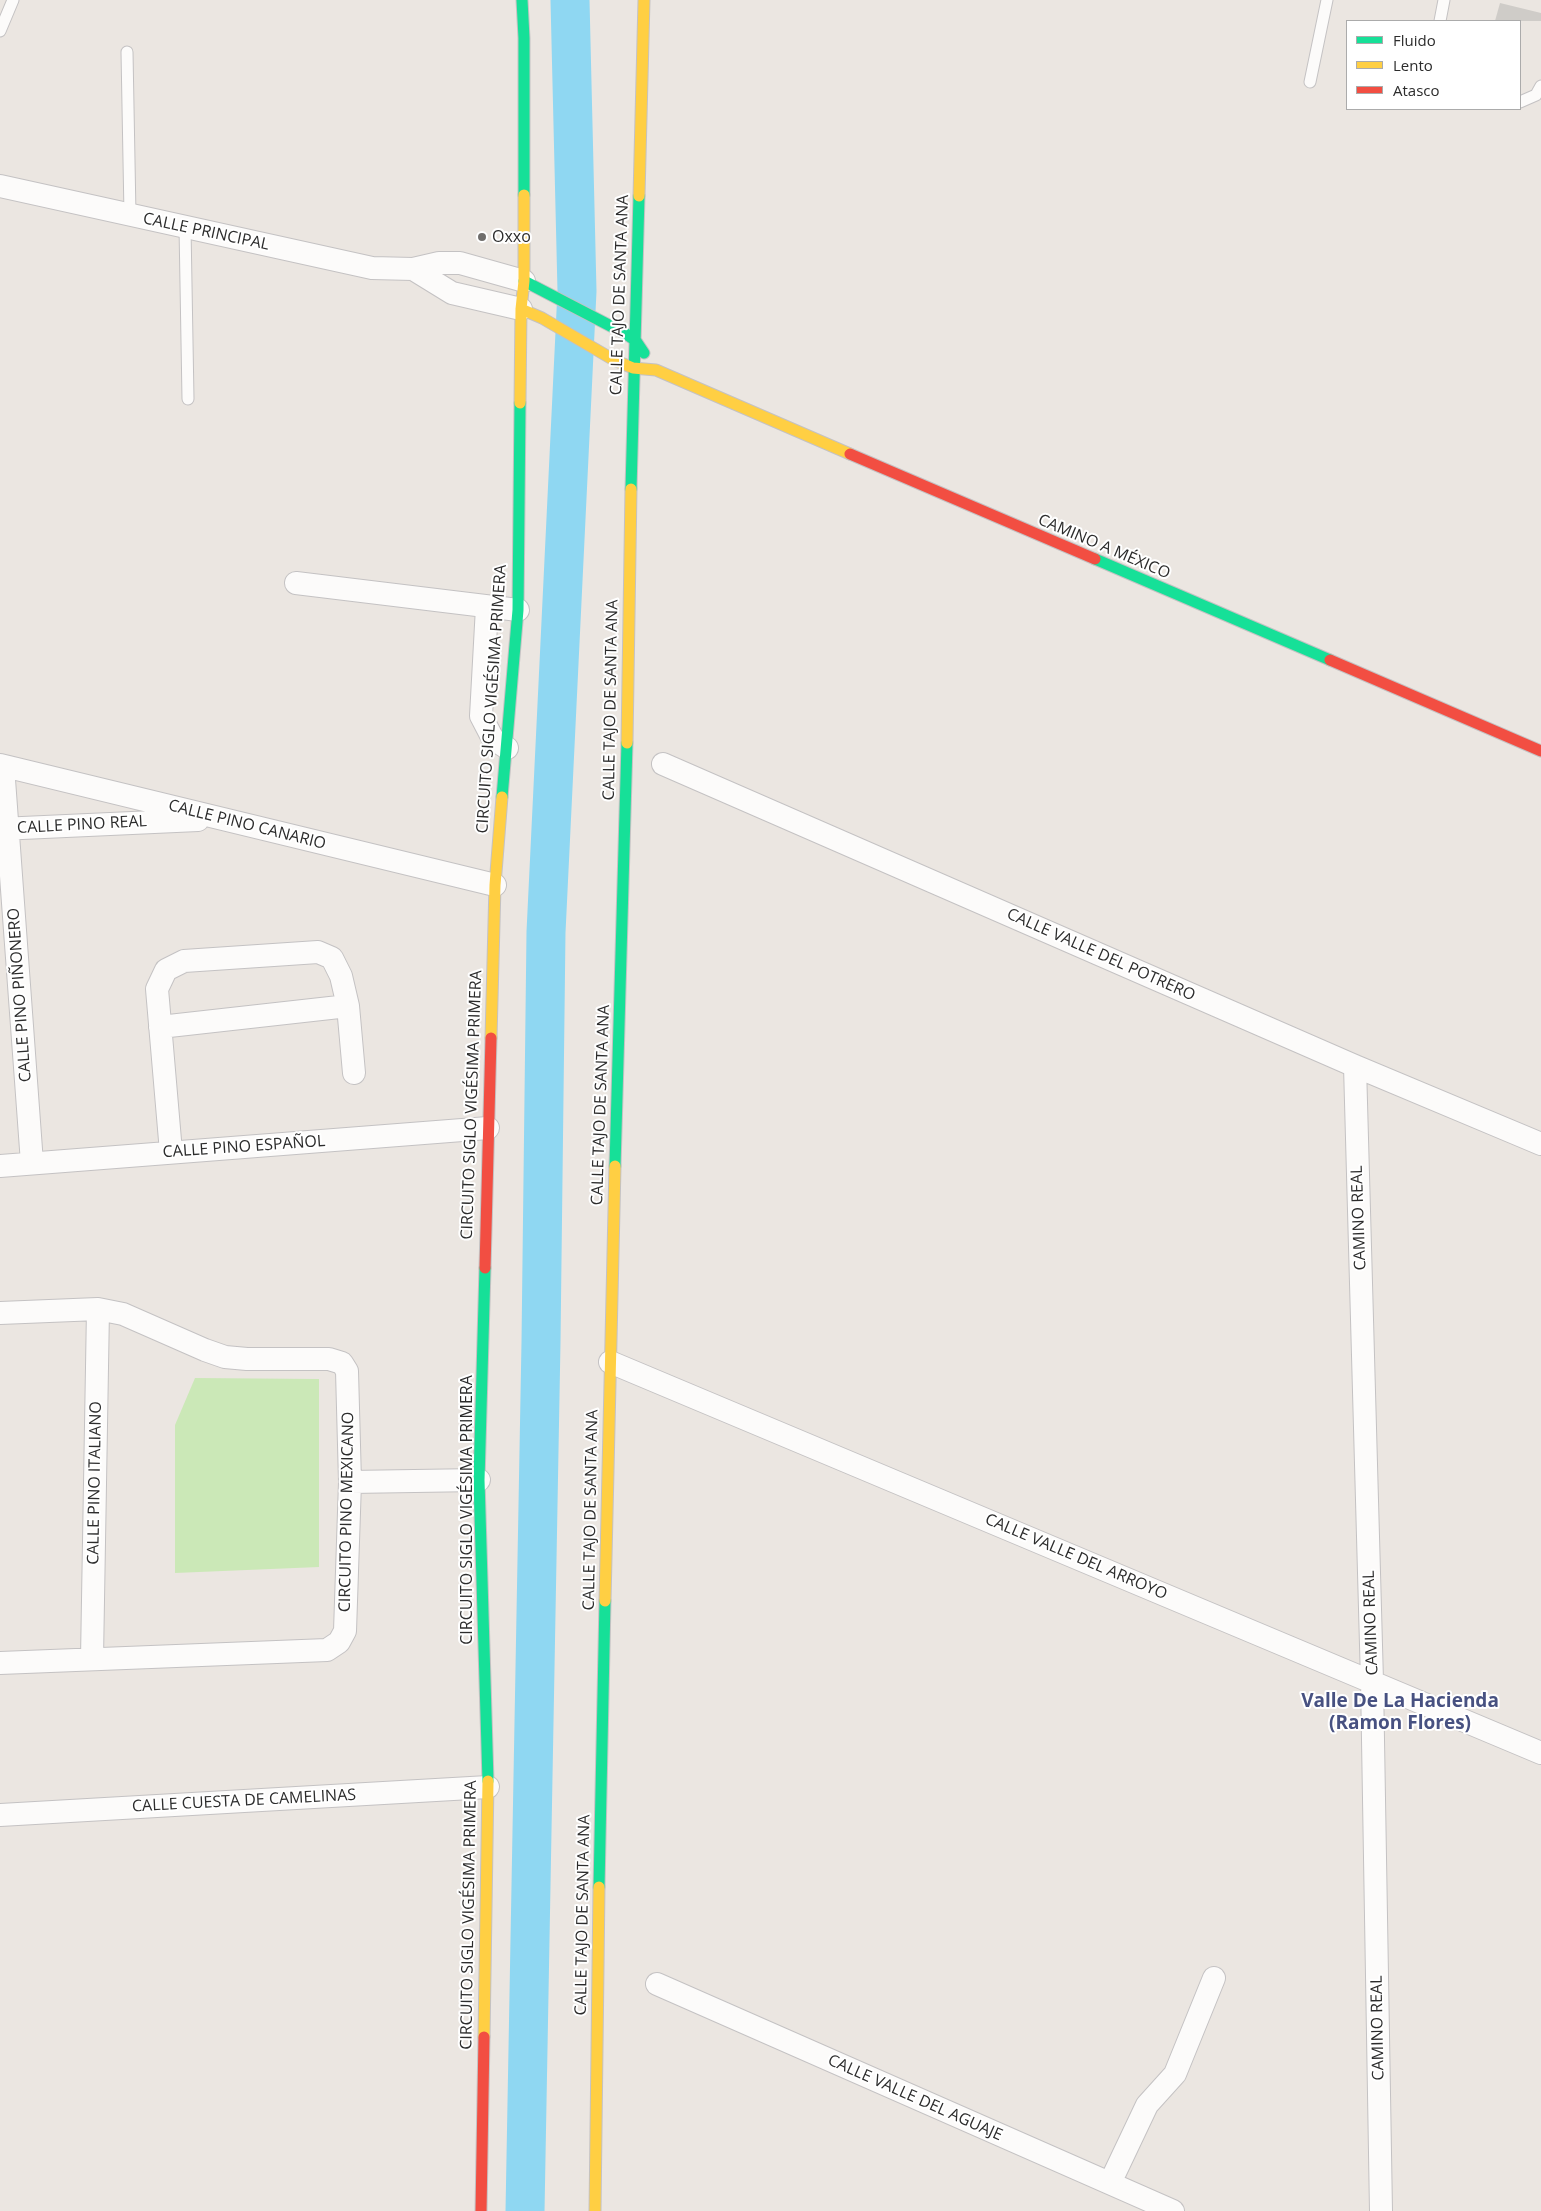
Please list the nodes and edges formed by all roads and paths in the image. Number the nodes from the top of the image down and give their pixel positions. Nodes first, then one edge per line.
1 (13, 0) edge
2 (522, 0) edge
3 (644, 0) edge
4 (1327, 0) edge
5 (1444, 0) edge
6 (1440, 20) edge
7 (0, 31) edge
8 (127, 52) dead end
9 (1310, 82) dead end
10 (1541, 86) edge
11 (1521, 102) edge
12 (0, 186) edge
13 (130, 215) junction
14 (185, 227) junction
15 (413, 269) junction
16 (524, 281) junction
17 (521, 310) junction
18 (636, 341) junction
19 (633, 368) junction
20 (656, 370) junction
21 (188, 399) dead end
22 (296, 583) dead end
23 (487, 607) junction
24 (518, 610) junction
25 (507, 748) junction
26 (1541, 751) edge
27 (663, 764) dead end
28 (2, 766) edge
29 (224, 819) junction
30 (4, 829) edge
31 (494, 885) junction
32 (348, 1006) junction
33 (160, 1027) junction
34 (1355, 1066) junction
35 (354, 1073) dead end
36 (488, 1128) junction
37 (1541, 1144) edge
38 (171, 1152) junction
39 (32, 1163) junction
40 (0, 1166) edge
41 (98, 1309) junction
42 (0, 1313) edge
43 (610, 1362) junction
44 (479, 1480) junction
45 (350, 1482) junction
46 (92, 1658) junction
47 (0, 1662) edge
48 (1372, 1681) junction
49 (1541, 1753) edge
50 (488, 1787) junction
51 (0, 1816) edge
52 (1214, 1978) dead end
53 (657, 1984) dead end
54 (1110, 2183) junction
55 (481, 2211) edge
56 (595, 2211) edge
57 (1173, 2211) edge
58 (1381, 2211) edge

1 - 7 lane
2 - 16 street, CIRCUITO SIGLO VIGÉSIMA PRIMERA
3 - 18 street, CALLE TAJO DE SANTA ANA
4 - 9 lane
5 - 6 lane
8 - 13 lane
10 - 11 lane
12 - 13 street, CALLE PRINCIPAL
13 - 14 street, CALLE PRINCIPAL
14 - 15 street, CALLE PRINCIPAL
14 - 21 lane
15 - 16 street, CALLE PRINCIPAL
15 - 17 street
16 - 17 street, CIRCUITO SIGLO VIGÉSIMA PRIMERA
16 - 18 street, CALLE PRINCIPAL
17 - 19 street, CAMINO A MÉXICO
17 - 24 street, CIRCUITO SIGLO VIGÉSIMA PRIMERA
18 - 19 street, CALLE TAJO DE SANTA ANA
18 - 20 street
19 - 20 street, CAMINO A MÉXICO
19 - 43 street, CALLE TAJO DE SANTA ANA
20 - 26 street, CAMINO A MÉXICO
22 - 23 street
23 - 24 street
23 - 25 street
24 - 25 street, CIRCUITO SIGLO VIGÉSIMA PRIMERA
25 - 31 street, CIRCUITO SIGLO VIGÉSIMA PRIMERA
27 - 34 street, CALLE VALLE DEL POTRERO
28 - 29 street, CALLE PINO CANARIO
28 - 30 street, CALLE PINO PIÑONERO
29 - 30 street, CALLE PINO REAL
29 - 31 street, CALLE PINO CANARIO
30 - 39 street, CALLE PINO PIÑONERO
31 - 36 street, CIRCUITO SIGLO VIGÉSIMA PRIMERA
32 - 33 street
32 - 33 street
32 - 35 street
33 - 38 street
34 - 37 street, CALLE VALLE DEL POTRERO
34 - 48 street, CAMINO REAL
36 - 38 street, CALLE PINO ESPAÑOL
36 - 44 street, CIRCUITO SIGLO VIGÉSIMA PRIMERA
38 - 39 street, CALLE PINO ESPAÑOL
39 - 40 street, CALLE PINO ESPAÑOL
41 - 42 street, CIRCUITO PINO MEXICANO
41 - 45 street, CIRCUITO PINO MEXICANO
41 - 46 street, CALLE PINO ITALIANO
43 - 48 street, CALLE VALLE DEL ARROYO
43 - 56 street, CALLE TAJO DE SANTA ANA
44 - 45 street
44 - 50 street, CIRCUITO SIGLO VIGÉSIMA PRIMERA
45 - 46 street, CIRCUITO PINO MEXICANO
46 - 47 street, CIRCUITO PINO MEXICANO
48 - 49 street, CALLE VALLE DEL ARROYO
48 - 58 street, CAMINO REAL
50 - 51 street, CALLE CUESTA DE CAMELINAS
50 - 55 street, CIRCUITO SIGLO VIGÉSIMA PRIMERA
52 - 54 street
53 - 54 street, CALLE VALLE DEL AGUAJE
54 - 57 street, CALLE VALLE DEL AGUAJE

